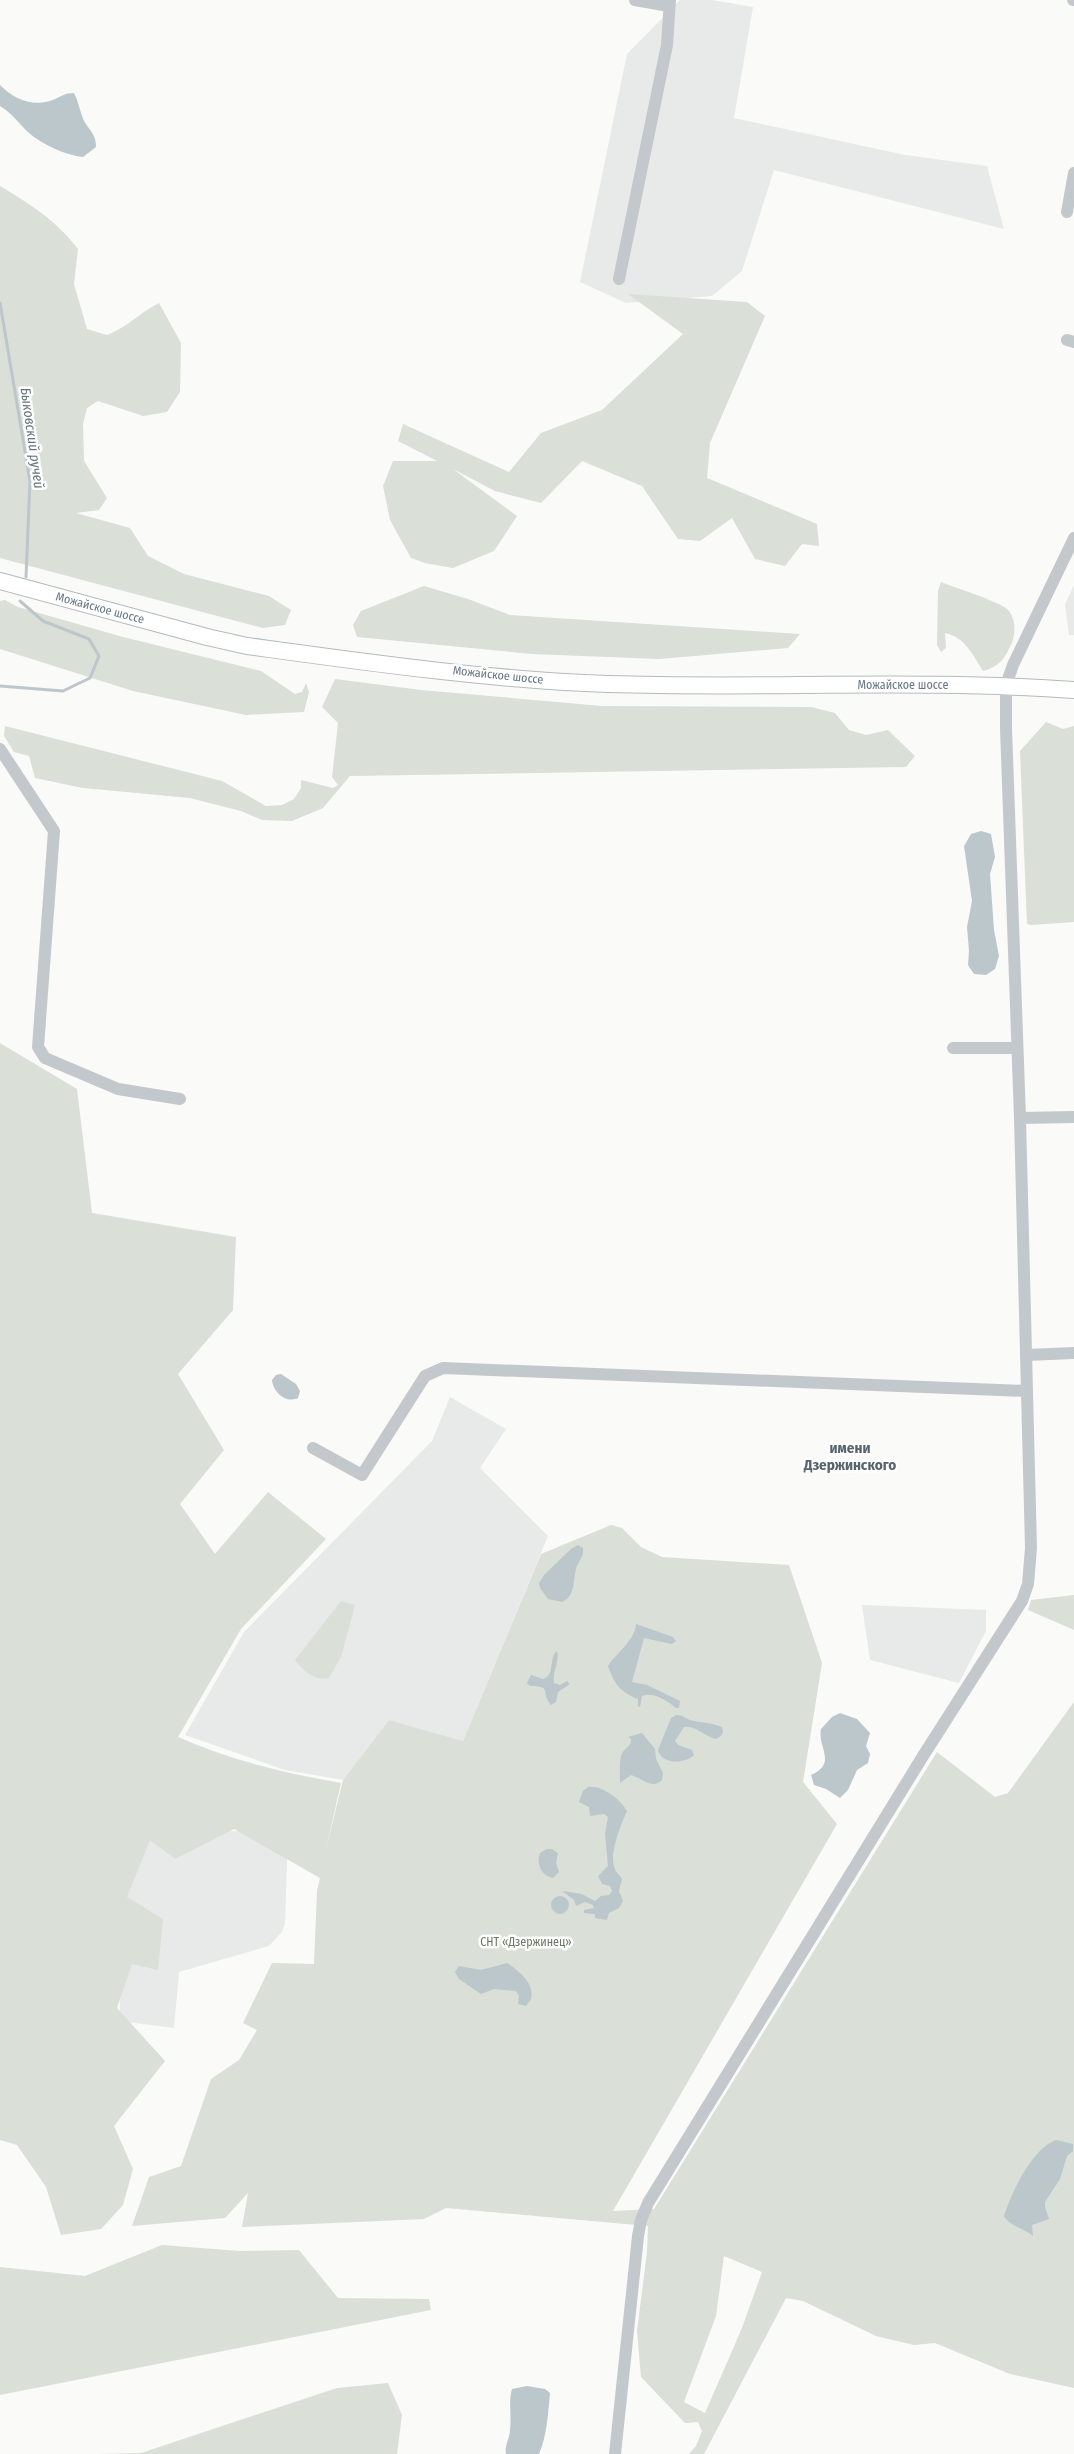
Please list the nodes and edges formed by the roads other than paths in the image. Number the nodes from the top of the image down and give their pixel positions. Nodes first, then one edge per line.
1 (635, 0) edge
2 (670, 3) edge
3 (1074, 173) edge
4 (1067, 212) dead end
5 (619, 279) dead end
6 (1074, 538) edge
7 (0, 581) edge
8 (1006, 685) junction
9 (1074, 690) edge
10 (0, 749) edge
11 (953, 1048) dead end
12 (1017, 1048) junction
13 (180, 1099) dead end
14 (1074, 1117) edge
15 (1020, 1118) junction
16 (1074, 1353) edge
17 (1026, 1355) junction
18 (1026, 1391) junction
19 (313, 1448) dead end
20 (615, 2454) edge

1 - 2 street
2 - 5 street
3 - 4 street
6 - 8 street
7 - 8 main road, Можайское шоссе
8 - 9 main road, Можайское шоссе
8 - 12 street
10 - 13 street
11 - 12 street
12 - 15 street
14 - 15 street
15 - 17 street
16 - 17 street
17 - 18 street
18 - 19 street
18 - 20 street

